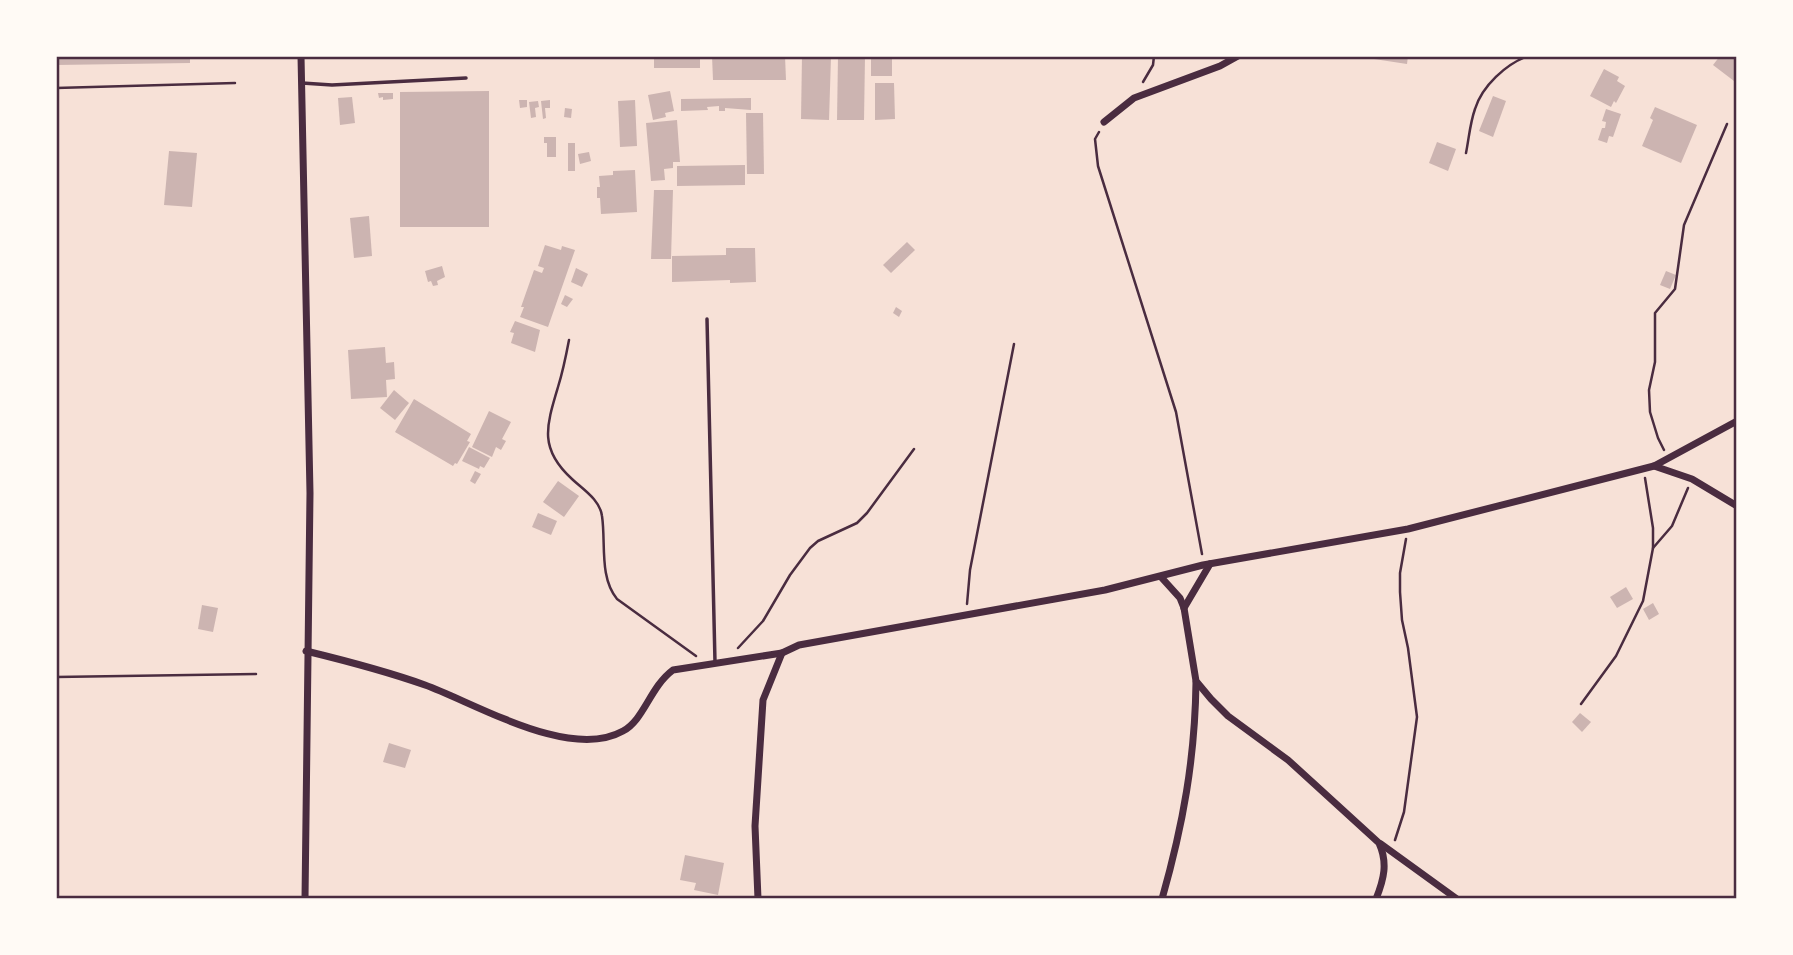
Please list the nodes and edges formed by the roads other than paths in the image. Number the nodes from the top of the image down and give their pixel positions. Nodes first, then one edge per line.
1 (301, 56) edge
2 (1238, 56) edge
3 (466, 78) dead end
4 (302, 83) junction
5 (1104, 122) road end
6 (707, 319) dead end
7 (1737, 421) edge
8 (1654, 466) junction
9 (1737, 506) edge
10 (1207, 565) junction
11 (1161, 577) junction
12 (1184, 608) junction
13 (306, 651) junction
14 (782, 653) junction
15 (711, 663) junction
16 (1196, 681) junction
17 (1379, 843) junction
18 (305, 899) edge
19 (758, 899) edge
20 (1163, 899) edge
21 (1376, 899) edge
22 (1457, 899) edge

1 - 4 street
2 - 5 street
3 - 4 lane
4 - 13 street
6 - 15 lane
7 - 8 street
8 - 9 street
8 - 10 street
10 - 11 street
10 - 12 street
11 - 12 street
11 - 14 street
12 - 16 street
13 - 15 street
13 - 18 street
14 - 15 street
14 - 19 street
16 - 17 street
16 - 20 street
17 - 21 street
17 - 22 street

